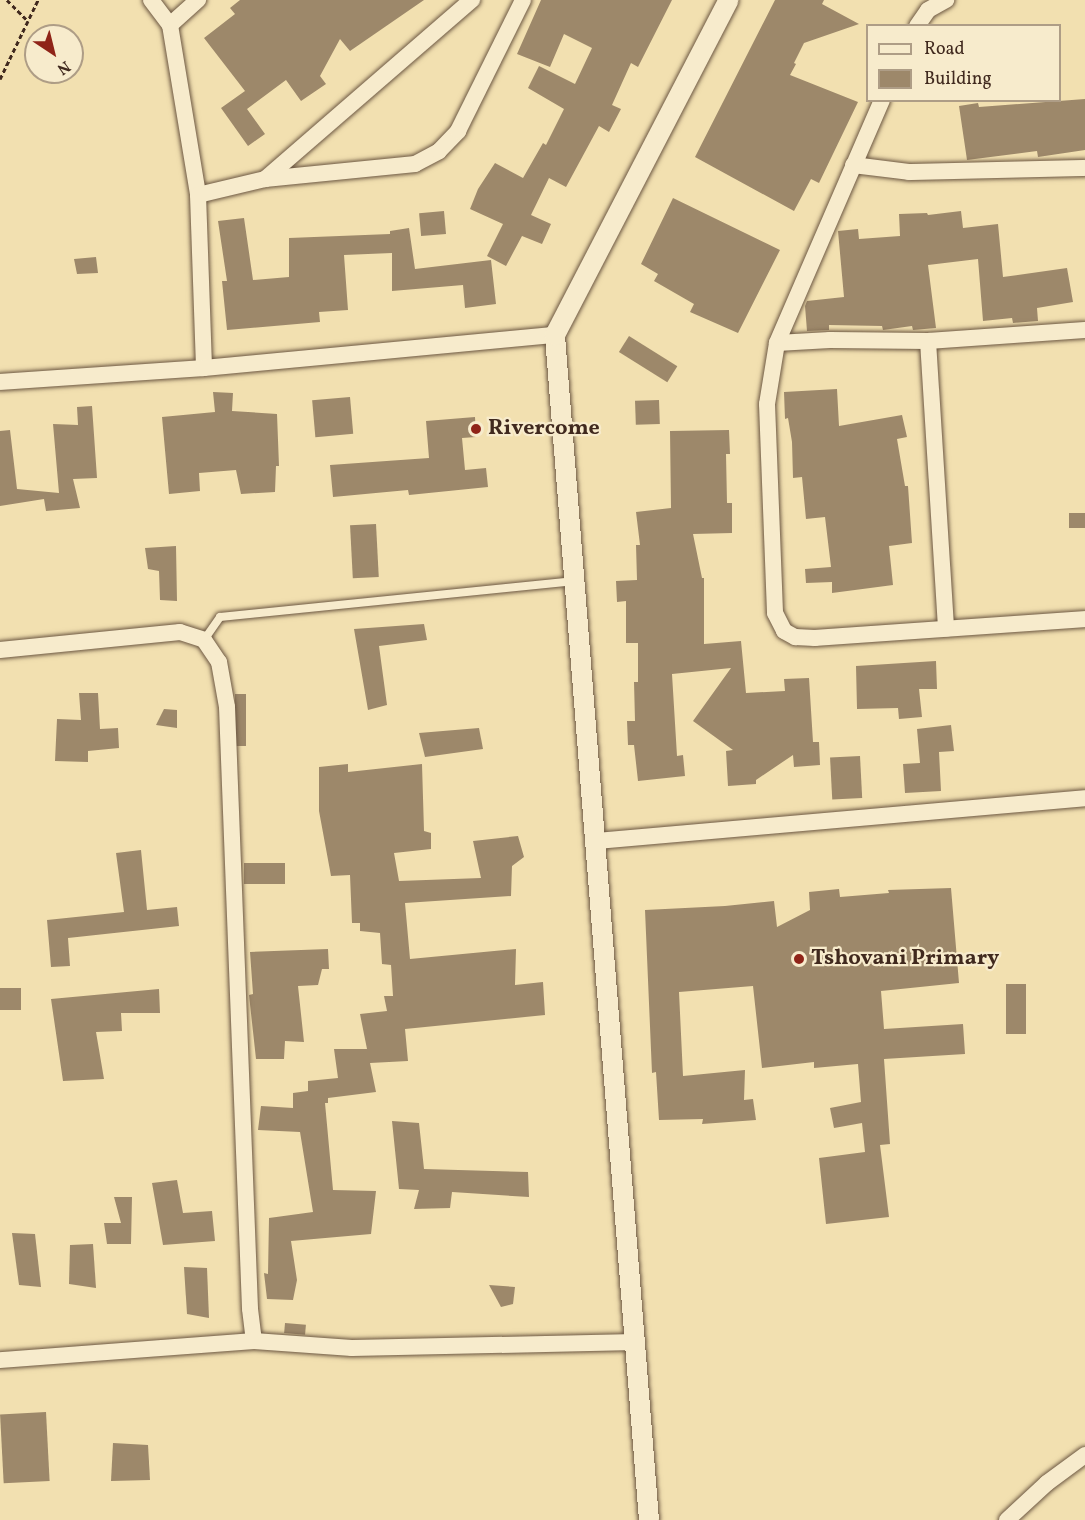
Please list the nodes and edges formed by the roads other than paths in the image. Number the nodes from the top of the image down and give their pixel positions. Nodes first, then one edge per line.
1 (151, 0) edge
2 (198, 0) edge
3 (472, 0) edge
4 (523, 0) edge
5 (729, 0) edge
6 (946, 0) edge
7 (918, 24) edge
8 (170, 25) junction
9 (881, 102) edge
10 (853, 165) junction
11 (1085, 168) edge
12 (265, 179) junction
13 (198, 195) junction
14 (1085, 330) edge
15 (555, 335) junction
16 (928, 341) junction
17 (777, 343) junction
18 (204, 368) junction
19 (0, 382) edge
20 (575, 581) junction
21 (1085, 619) edge
22 (946, 628) junction
23 (204, 640) junction
24 (0, 650) edge
25 (1085, 798) edge
26 (596, 841) junction
27 (254, 1341) junction
28 (636, 1342) junction
29 (0, 1360) edge
30 (1085, 1455) edge
31 (649, 1520) edge
32 (1007, 1520) edge

1 - 8 street
2 - 8 street
3 - 12 street
4 - 12 street
5 - 15 street
6 - 7 street
8 - 13 street
9 - 10 street
10 - 11 street
10 - 17 street
12 - 13 street
13 - 18 street
14 - 16 street
15 - 18 street
15 - 20 street
16 - 17 street
16 - 22 street
17 - 22 street
18 - 19 street
20 - 23 lane
20 - 26 street
21 - 22 street
23 - 24 street
23 - 27 street
25 - 26 street
26 - 28 street
27 - 28 street
27 - 29 street
28 - 31 street
30 - 32 street

